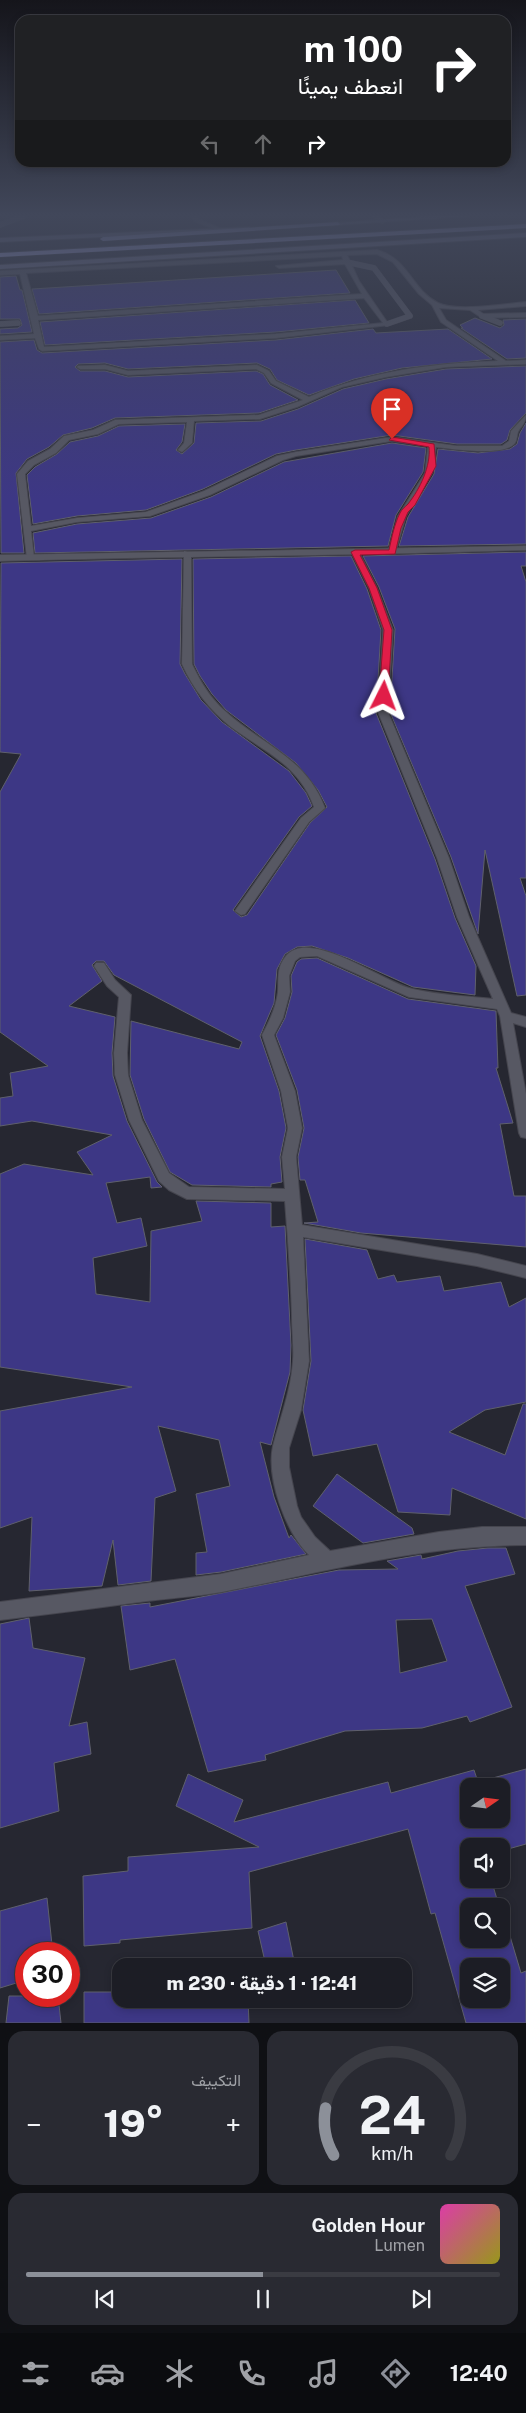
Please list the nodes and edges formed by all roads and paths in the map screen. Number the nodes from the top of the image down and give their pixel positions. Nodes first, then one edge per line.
1 (33, 310) edge
2 (149, 310) edge
3 (376, 310) edge
4 (406, 310) edge
5 (438, 310) edge
6 (474, 310) edge
7 (526, 315) edge
8 (482, 316) junction
9 (35, 318) junction
10 (18, 323) dead end
11 (0, 324) edge
12 (386, 324) junction
13 (500, 324) dead end
14 (38, 336) junction
15 (0, 338) edge
16 (504, 362) junction
17 (526, 362) edge
18 (80, 367) dead end
19 (309, 400) junction
20 (526, 416) edge
21 (191, 421) junction
22 (517, 427) junction
23 (526, 428) edge
24 (432, 446) junction
25 (182, 450) dead end
26 (28, 529) junction
27 (526, 548) edge
28 (355, 552) junction
29 (392, 552) junction
30 (188, 553) junction
31 (30, 557) junction
32 (0, 558) edge
33 (241, 910) dead end
34 (100, 966) dead end
35 (504, 1010) junction
36 (526, 1022) edge
37 (526, 1133) edge
38 (292, 1195) junction
39 (296, 1230) junction
40 (526, 1272) edge
41 (526, 1536) edge
42 (327, 1560) junction
43 (0, 1610) edge

1 - 9 street
2 - 9 street
3 - 12 street
4 - 12 lane
5 - 16 street
6 - 8 street
7 - 8 street
8 - 13 lane
9 - 14 street
10 - 11 lane
12 - 14 street
14 - 15 street
16 - 17 street
16 - 19 street
18 - 19 street
19 - 21 street
20 - 22 street
21 - 25 street
21 - 26 street
22 - 23 street
22 - 24 street
24 - 26 street
24 - 29 street
26 - 31 street
27 - 29 street
28 - 29 street
28 - 30 street
28 - 35 street
30 - 31 street
30 - 33 street
31 - 32 street
34 - 38 street
35 - 36 street
35 - 37 street
35 - 38 street
38 - 39 street
39 - 40 street
39 - 42 street
41 - 42 street
42 - 43 street

